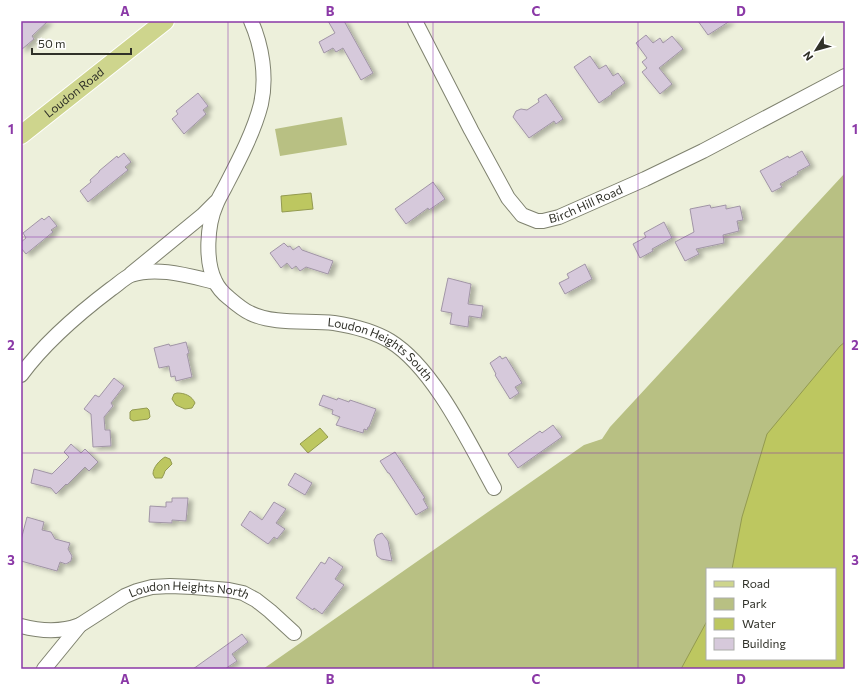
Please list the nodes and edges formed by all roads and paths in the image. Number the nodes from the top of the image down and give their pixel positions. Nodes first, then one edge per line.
1 (165, 21) edge
2 (251, 21) edge
3 (415, 21) edge
4 (845, 76) edge
5 (21, 135) edge
6 (219, 199) junction
7 (129, 276) junction
8 (215, 282) junction
9 (21, 376) edge
10 (494, 488) dead end
11 (80, 625) junction
12 (21, 626) edge
13 (294, 633) dead end
14 (44, 669) edge

1 - 5 main road, Loudon Road
2 - 6 street, Loudon Heights South
3 - 4 street, Birch Hill Road
6 - 7 street, Loudon Heights South
6 - 8 street, Loudon Heights South
7 - 8 street, Loudon Heights South
7 - 9 street, Loudon Heights South
8 - 10 street, Loudon Heights South
11 - 12 street, Loudon Heights North
11 - 13 street, Loudon Heights North
11 - 14 street, Loudon Heights North

